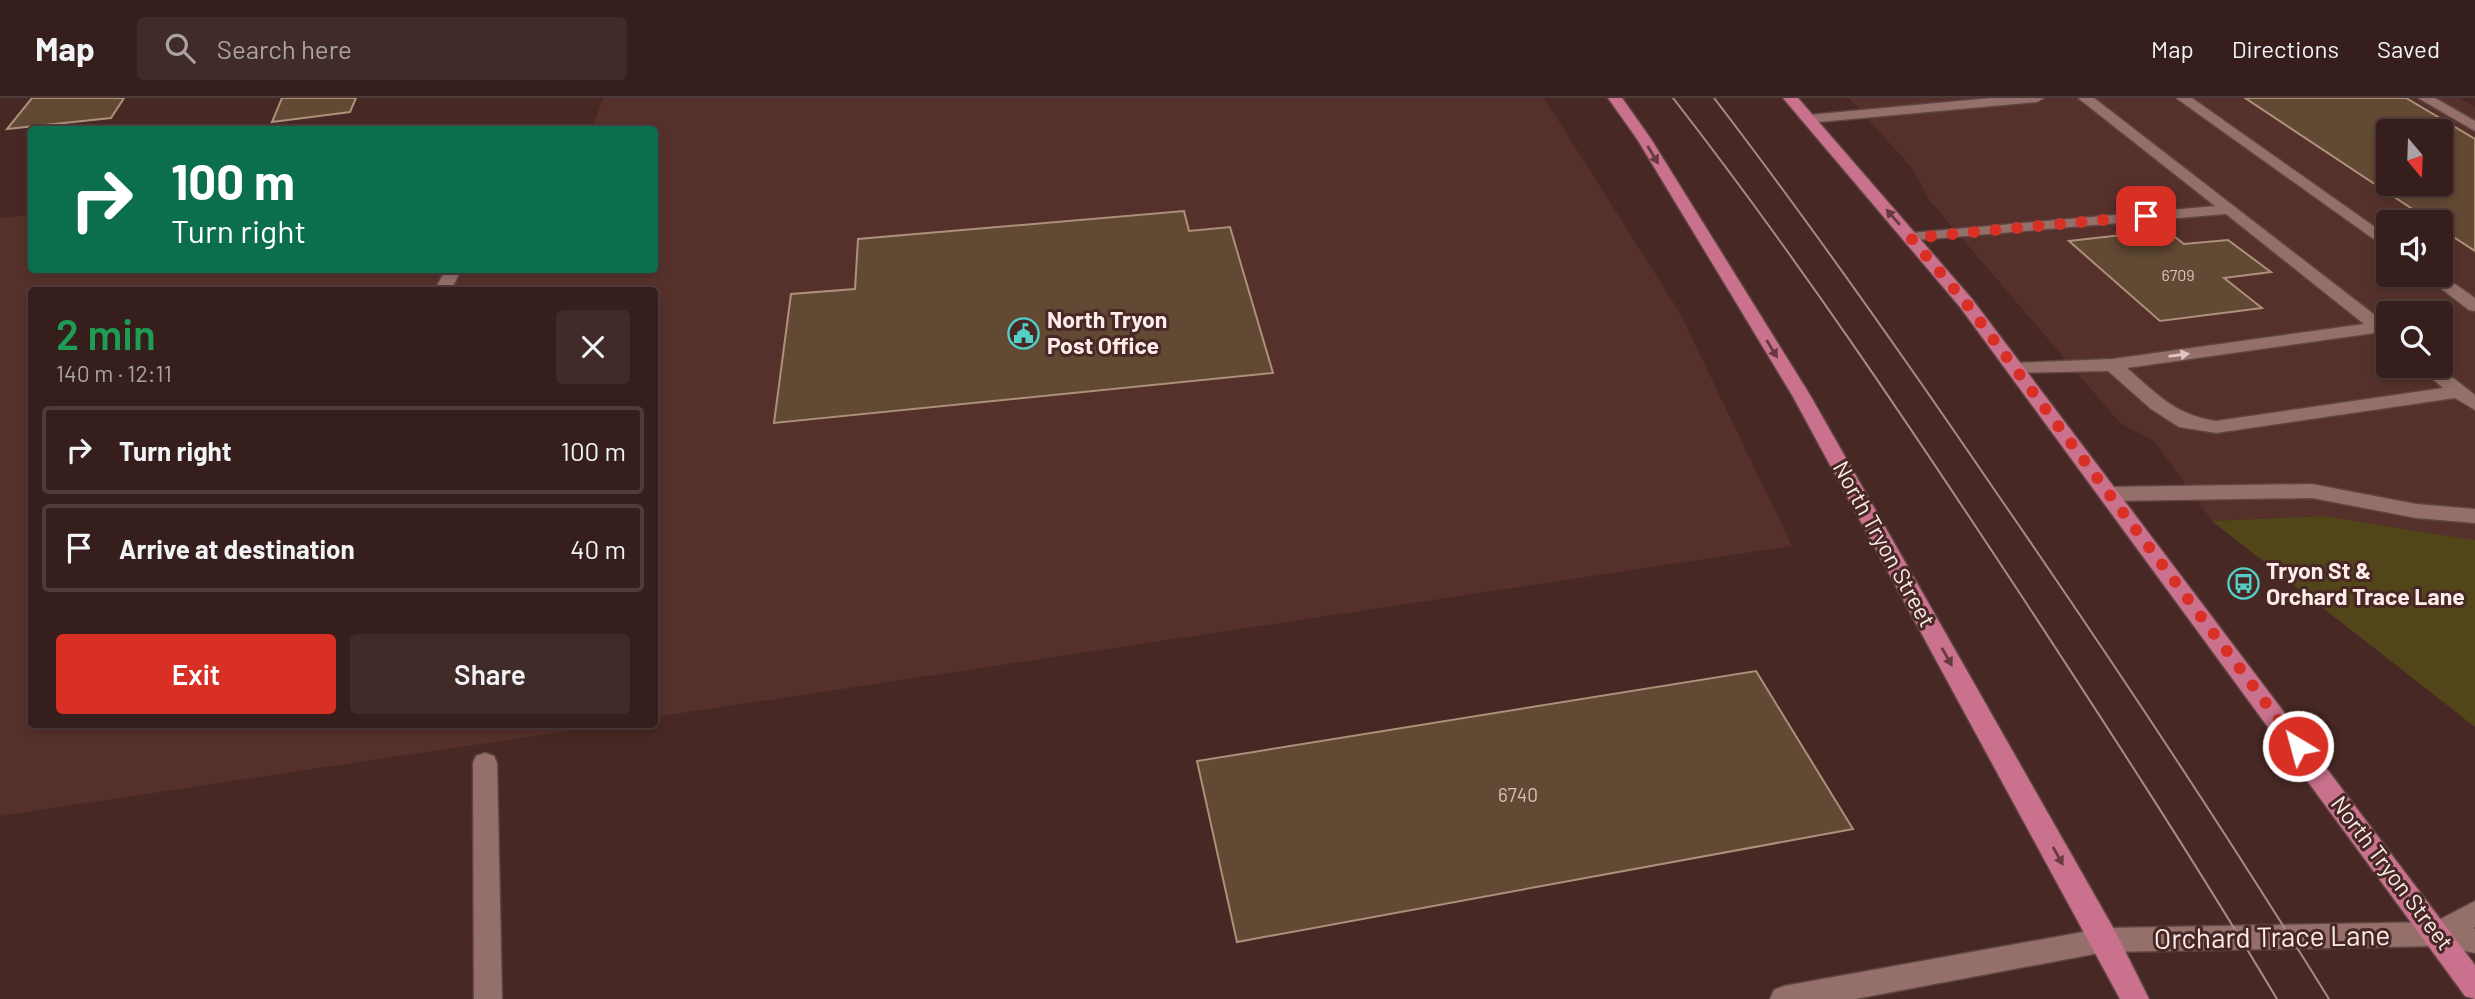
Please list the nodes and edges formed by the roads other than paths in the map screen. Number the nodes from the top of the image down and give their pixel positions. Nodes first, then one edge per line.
1 (1615, 98) edge
2 (1790, 98) edge
3 (2036, 98) edge
4 (2085, 98) edge
5 (2183, 98) edge
6 (2425, 98) edge
7 (1808, 119) junction
8 (2475, 127) edge
9 (2229, 209) junction
10 (2376, 235) edge
11 (1911, 238) junction
12 (2448, 287) edge
13 (2475, 306) edge
14 (2376, 325) edge
15 (2376, 332) edge
16 (2112, 365) junction
17 (2015, 369) junction
18 (2442, 378) edge
19 (2459, 392) junction
20 (2475, 404) edge
21 (2108, 494) junction
22 (2475, 516) edge
23 (485, 763) dead end
24 (2475, 913) edge
25 (2438, 934) junction
26 (2105, 940) junction
27 (2475, 941) edge
28 (2475, 987) edge
29 (488, 999) edge
30 (1784, 999) edge
31 (2135, 999) edge

1 -> 26 main road, North Tryon Street
2 - 7 main road, North Tryon Street
3 - 7 street
4 - 9 street
5 - 10 street
6 - 8 street
11 -> 7 main road, North Tryon Street
9 - 11 street
9 - 14 street
11 - 17 main road, North Tryon Street
12 - 13 street
16 -> 15 street
16 - 17 street
16 - 19 street
17 - 21 main road, North Tryon Street
18 - 19 street
19 - 20 street
21 - 22 street
21 - 25 main road, North Tryon Street
23 - 29 street
24 - 25 street, Orchard Trace Lane
25 - 26 street, Orchard Trace Lane
25 - 27 street, Orchard Trace Lane
25 - 28 main road, North Tryon Street
26 - 30 street, Orchard Trace Lane
26 - 31 main road, North Tryon Street

